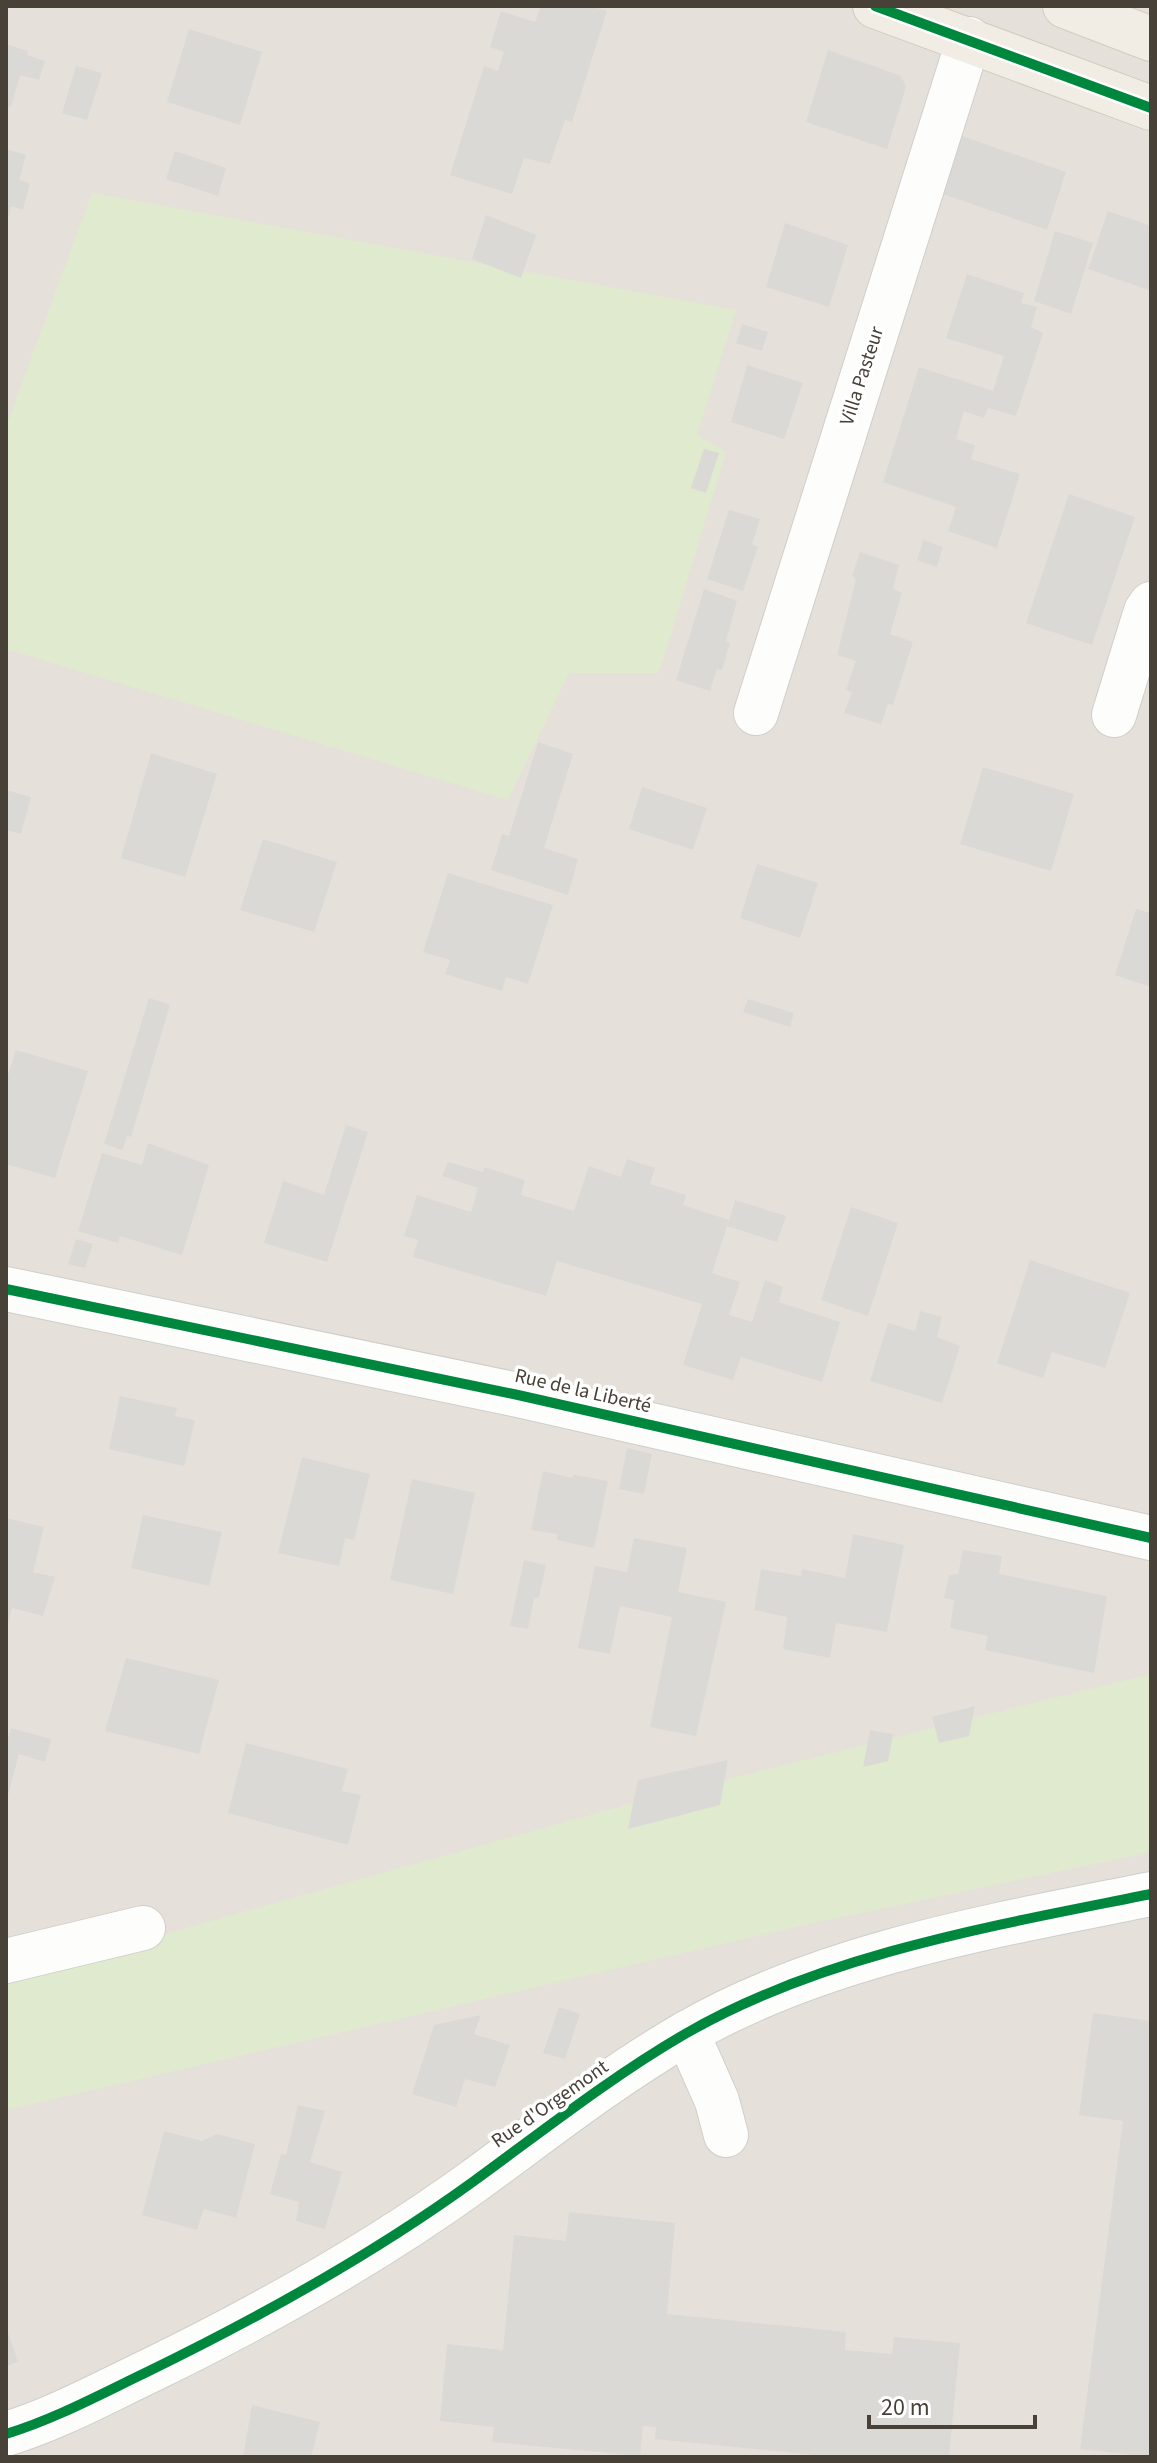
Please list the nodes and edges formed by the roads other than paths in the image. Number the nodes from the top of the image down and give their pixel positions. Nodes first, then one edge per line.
1 (875, 6) edge
2 (1065, 6) edge
3 (969, 39) junction
4 (1151, 39) edge
5 (1151, 108) edge
6 (1151, 604) edge
7 (756, 713) dead end
8 (1114, 715) dead end
9 (6, 1289) edge
10 (1151, 1538) edge
11 (1151, 1894) edge
12 (143, 1928) dead end
13 (6, 1961) edge
14 (687, 2033) junction
15 (726, 2135) dead end
16 (6, 2434) edge

1 - 3 main road
2 - 4 main road
3 - 5 main road
3 - 7 street, Villa Pasteur
6 - 8 street
9 - 10 street, Rue de la Liberté
11 - 14 street, Rue d'Orgemont
12 - 13 street
14 - 15 street
14 - 16 street, Rue d'Orgemont

